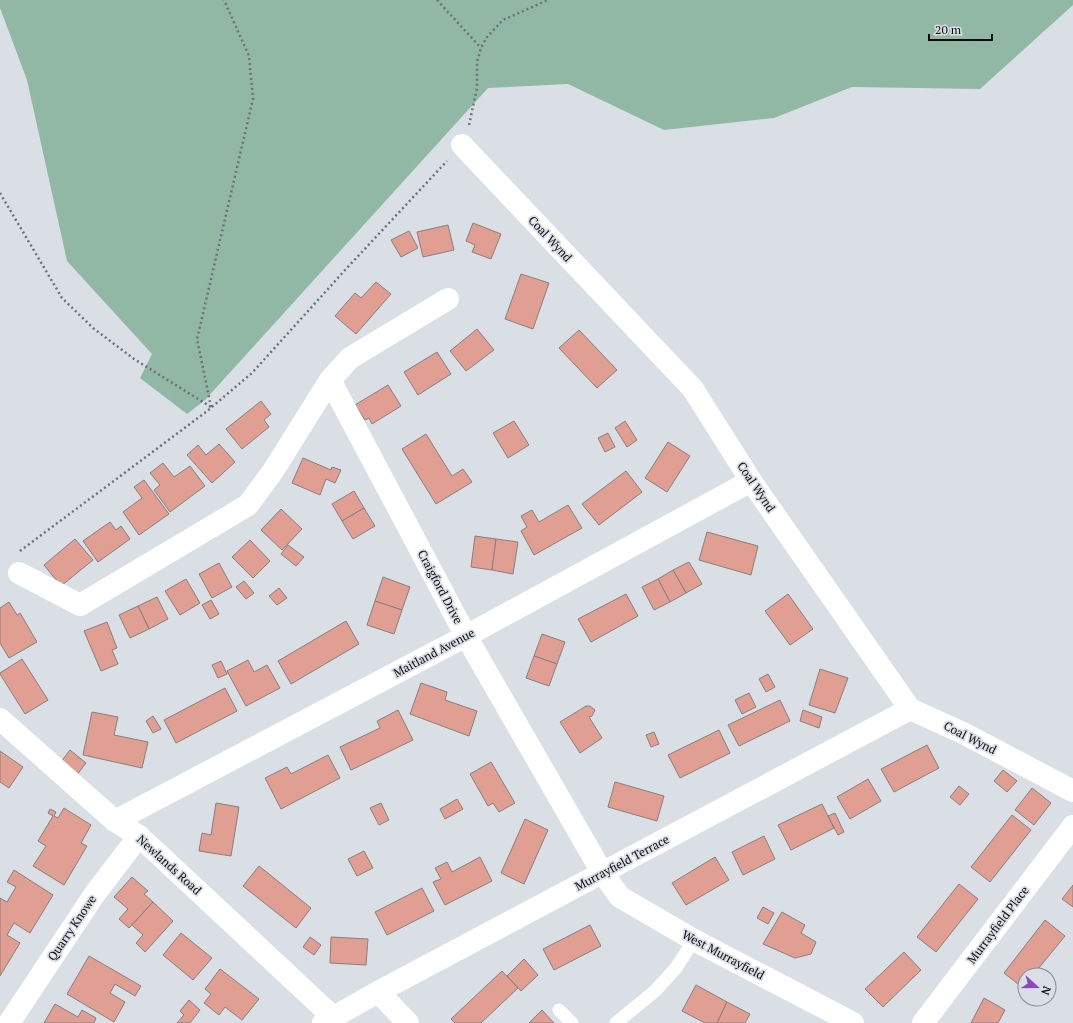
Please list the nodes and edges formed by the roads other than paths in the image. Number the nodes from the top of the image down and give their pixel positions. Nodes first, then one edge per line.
1 (462, 145) road end
2 (448, 299) dead end
3 (330, 380) junction
4 (751, 481) junction
5 (18, 563) road end
6 (466, 636) junction
7 (910, 709) junction
8 (0, 719) edge
9 (1073, 792) edge
10 (115, 822) junction
11 (1073, 826) edge
12 (139, 836) junction
13 (603, 874) junction
14 (694, 940) junction
15 (378, 992) junction
16 (559, 1010) dead end
17 (328, 1020) edge
18 (9, 1023) edge
19 (408, 1023) edge
20 (572, 1023) edge
21 (616, 1023) edge
22 (853, 1023) edge
23 (923, 1023) edge

1 - 4 street, Coal Wynd
2 - 3 street
3 - 5 street
3 - 6 street, Craigford Drive
4 - 6 street, Maitland Avenue
4 - 7 street, Coal Wynd
6 - 10 street, Maitland Avenue
6 - 13 street, Craigford Drive
7 - 9 street, Coal Wynd
7 - 13 street, Murrayfield Terrace
8 - 10 street, Newlands Road
10 - 12 street, Newlands Road
11 - 23 street, Murrayfield Place
12 - 17 street, Newlands Road
12 - 18 street, Quarry Knowe
13 - 14 street, West Murrayfield
13 - 15 street, Murrayfield Terrace
14 - 21 lane
14 - 22 street, West Murrayfield
15 - 17 street, Murrayfield Terrace
15 - 19 street
16 - 20 lane

